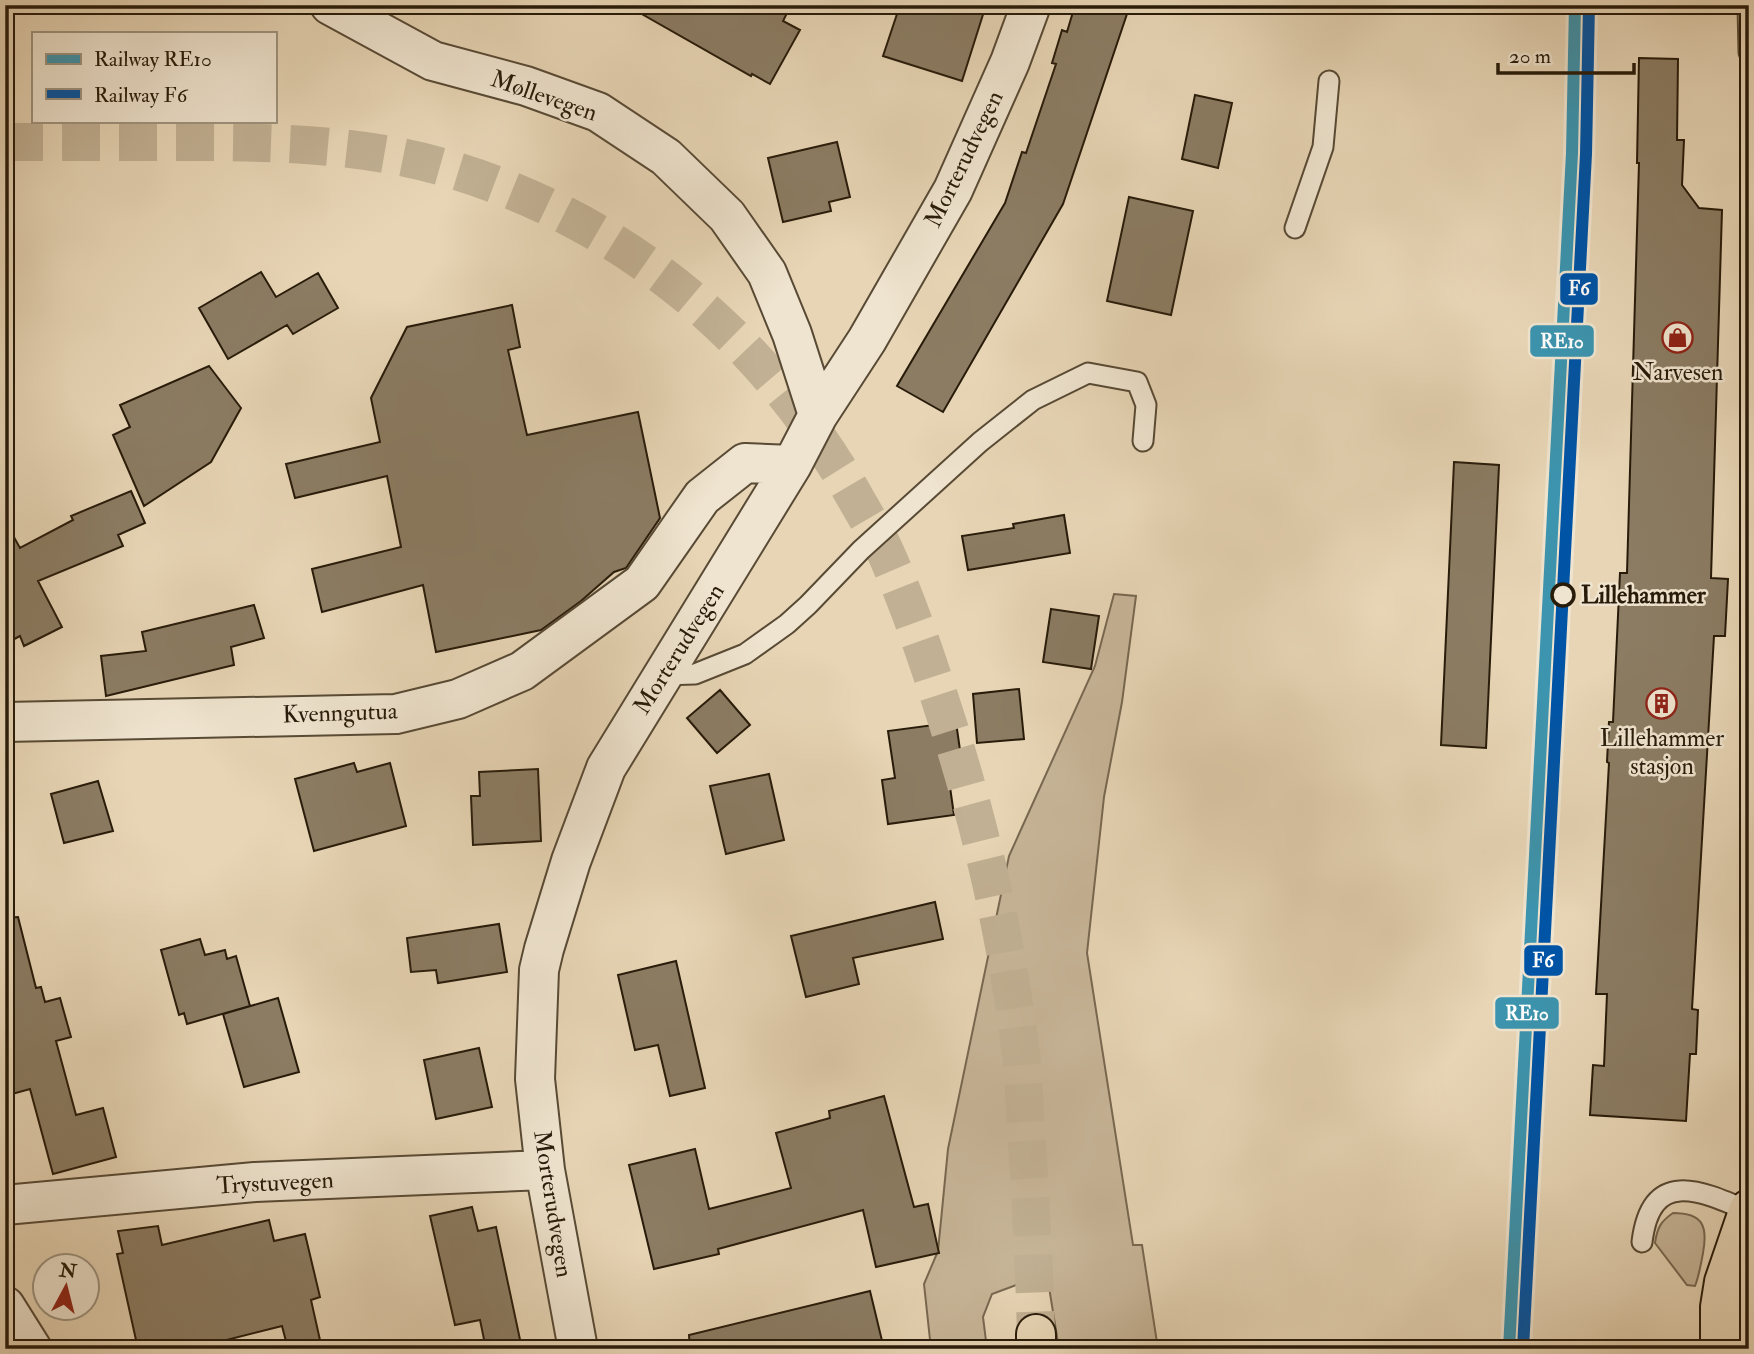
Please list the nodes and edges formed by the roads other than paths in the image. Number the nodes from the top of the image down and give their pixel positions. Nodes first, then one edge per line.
1 (330, 5) edge
2 (1031, 5) edge
3 (1748, 5) edge
4 (1749, 52) edge
5 (1329, 81) dead end
6 (1295, 229) dead end
7 (818, 415) junction
8 (1143, 441) dead end
9 (792, 465) junction
10 (663, 675) junction
11 (5, 722) edge
12 (545, 1170) junction
13 (5, 1205) edge
14 (1748, 1210) edge
15 (1642, 1241) dead end
16 (5, 1306) edge
17 (32, 1349) edge
18 (578, 1349) edge
19 (1720, 1349) edge

1 - 7 street, Møllevegen
2 - 7 street, Morterudvegen
3 - 4 lane
5 - 6 lane
7 - 9 street, Morterudvegen
8 - 10 lane
9 - 10 street, Morterudvegen
9 - 11 street, Kvenngutua
10 - 12 street, Morterudvegen
12 - 13 street, Trystuvegen
12 - 18 street, Morterudvegen
14 - 15 lane
14 - 19 highway
16 - 17 street

